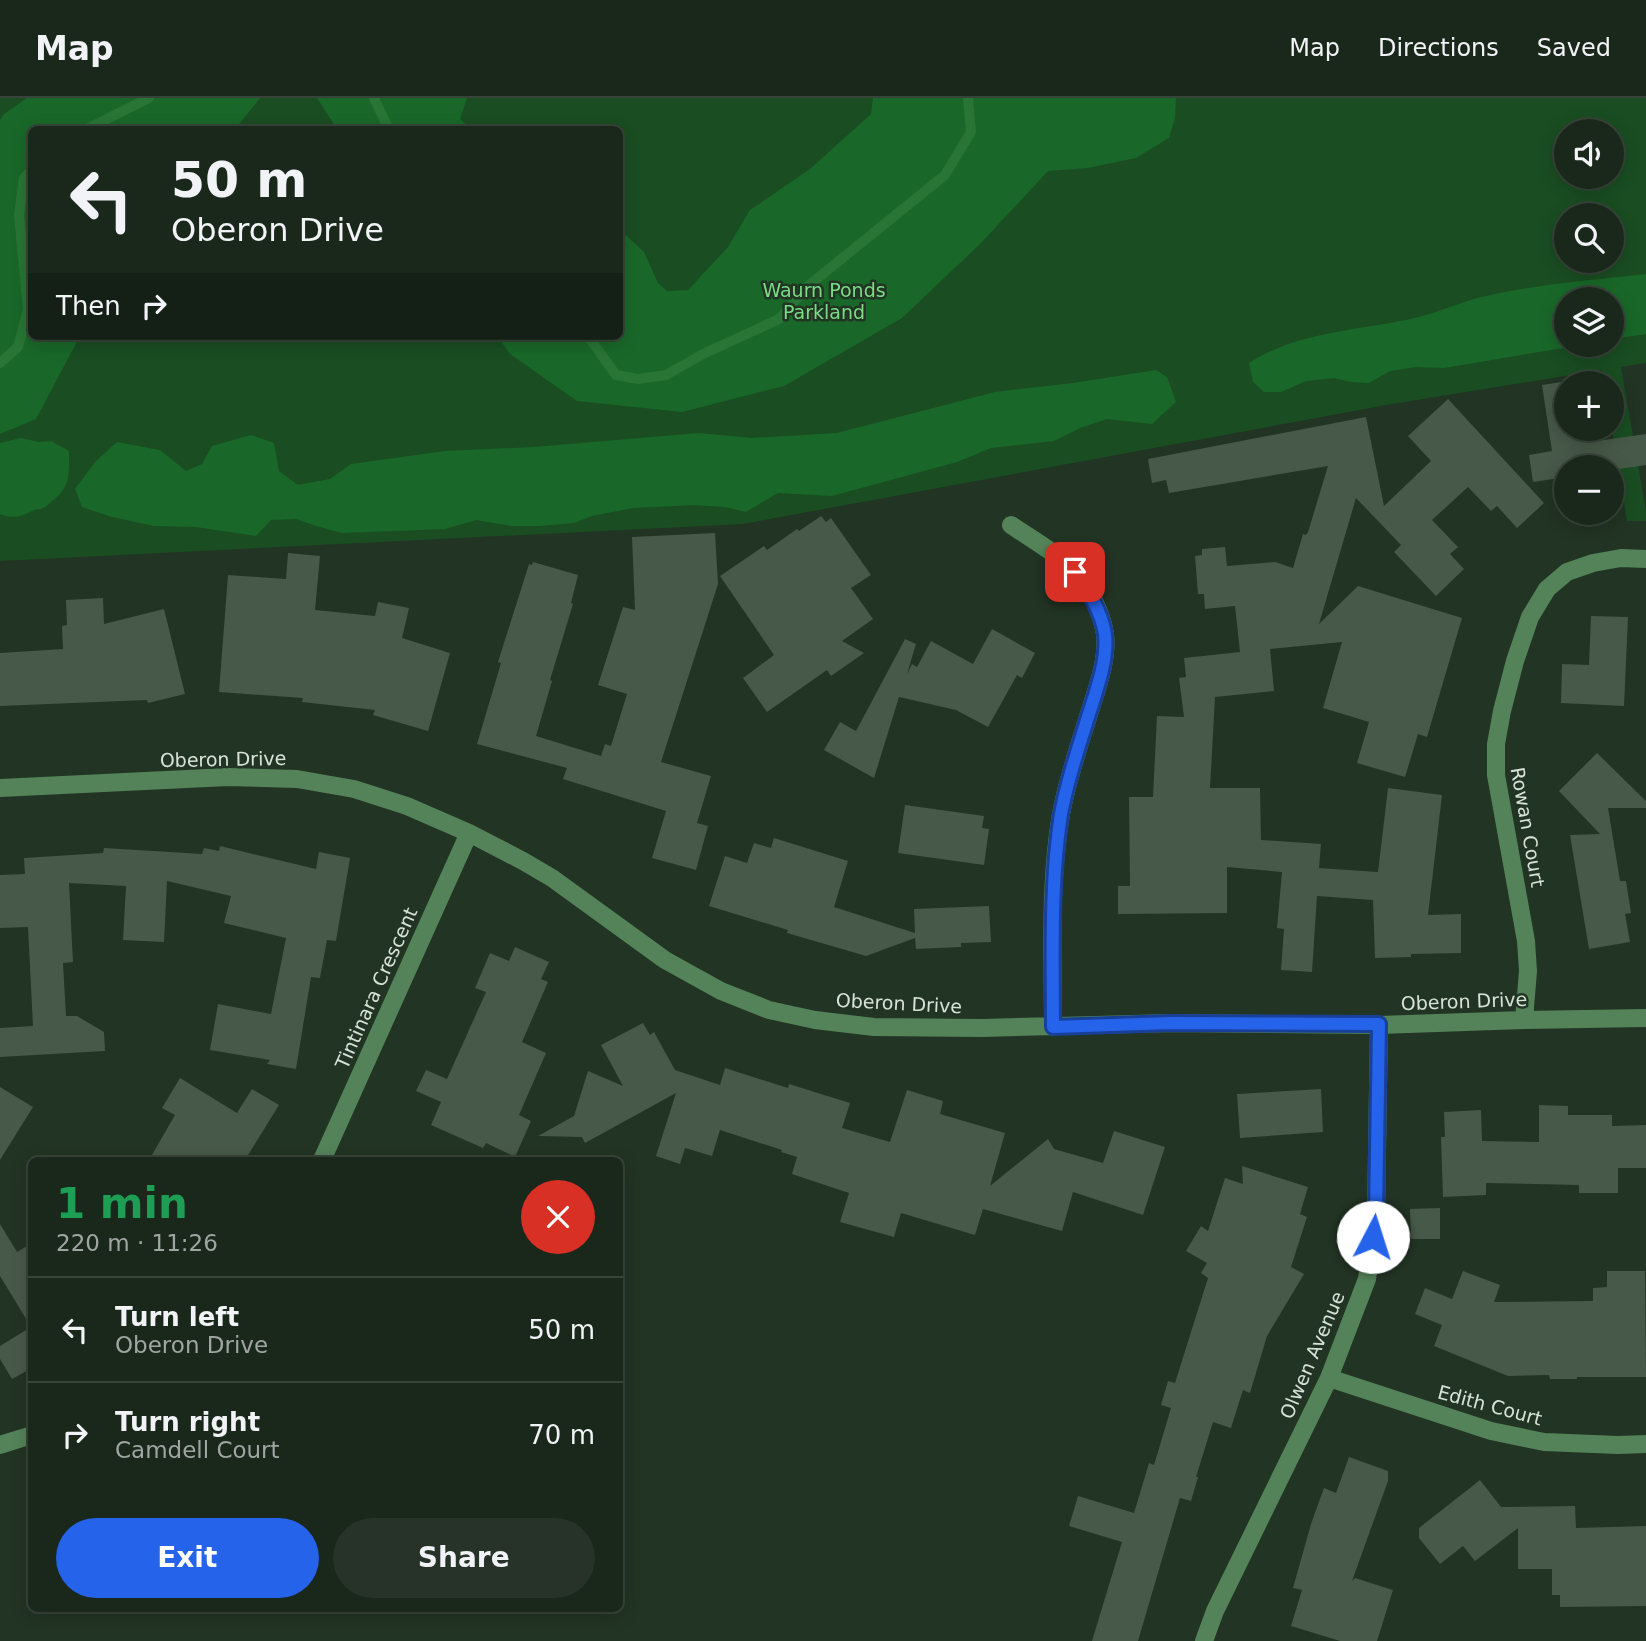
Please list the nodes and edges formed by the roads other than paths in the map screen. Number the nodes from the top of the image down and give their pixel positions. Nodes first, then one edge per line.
1 (1011, 525) dead end
2 (1646, 559) edge
3 (0, 788) edge
4 (469, 833) junction
5 (1646, 1018) edge
6 (1524, 1020) junction
7 (1379, 1024) junction
8 (1053, 1027) junction
9 (323, 1157) edge
10 (1329, 1378) junction
11 (28, 1436) edge
12 (1646, 1444) edge
13 (0, 1445) edge
14 (1204, 1641) edge

1 - 8 street
2 - 6 street, Rowan Court
3 - 4 street, Oberon Drive
4 - 8 street, Oberon Drive
4 - 9 street, Tintinara Crescent
5 - 6 street, Oberon Drive
6 - 7 street, Oberon Drive
7 - 8 street, Oberon Drive
7 - 10 street, Olwen Avenue
10 - 12 street, Edith Court
10 - 14 street, Olwen Avenue
11 - 13 street

